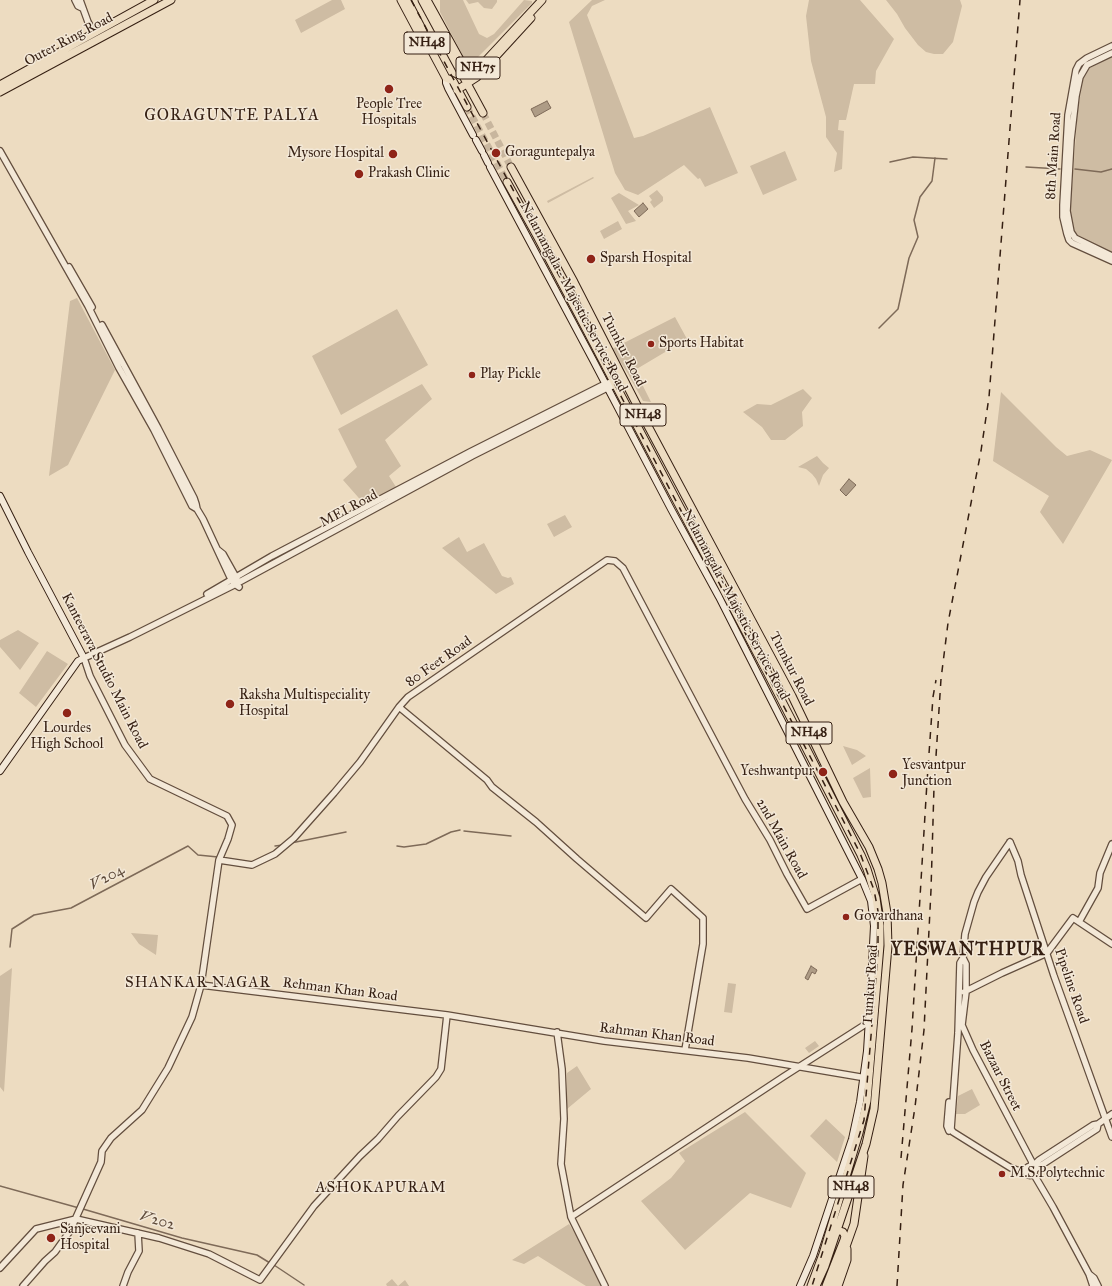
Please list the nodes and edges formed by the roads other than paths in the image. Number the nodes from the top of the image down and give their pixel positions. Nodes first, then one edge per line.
1 (74, 0) edge
2 (80, 0) edge
3 (154, 0) edge
4 (171, 0) edge
5 (401, 0) edge
6 (407, 0) edge
7 (422, 0) edge
8 (427, 0) edge
9 (542, 0) edge
10 (548, 0) edge
11 (82, 8) junction
12 (94, 33) junction
13 (424, 36) junction
14 (1112, 46) edge
15 (1112, 53) edge
16 (446, 78) junction
17 (467, 83) junction
18 (0, 84) edge
19 (457, 90) junction
20 (0, 92) edge
21 (467, 107) tunnel mouth
22 (483, 112) tunnel mouth
23 (0, 146) edge
24 (0, 151) edge
25 (511, 167) tunnel mouth
26 (507, 182) tunnel mouth
27 (1084, 245) junction
28 (1112, 256) edge
29 (1112, 261) edge
30 (105, 335) junction
31 (624, 380) junction
32 (615, 383) junction
33 (606, 386) junction
34 (0, 496) edge
35 (235, 580) junction
36 (668, 652) joint
37 (84, 657) junction
38 (399, 707) junction
39 (0, 765) edge
40 (0, 771) edge
41 (1112, 844) edge
42 (220, 858) junction
43 (862, 879) junction
44 (874, 901) junction
45 (1079, 922) junction
46 (1112, 944) edge
47 (1047, 953) junction
48 (963, 958) junction
49 (201, 985) junction
50 (960, 992) junction
51 (966, 992) junction
52 (447, 1015) junction
53 (869, 1022) junction
54 (557, 1032) junction
55 (961, 1033) junction
56 (685, 1050) junction
57 (801, 1066) junction
58 (866, 1078) junction
59 (1112, 1114) edge
60 (1105, 1119) junction
61 (1112, 1137) edge
62 (866, 1144) junction
63 (852, 1147) junction
64 (1032, 1168) junction
65 (1022, 1171) junction
66 (571, 1218) junction
67 (76, 1219) junction
68 (837, 1230) junction
69 (138, 1232) junction
70 (846, 1247) junction
71 (0, 1268) edge
72 (1089, 1274) junction
73 (23, 1286) edge
74 (123, 1286) edge
75 (605, 1286) edge
76 (800, 1286) edge
77 (811, 1286) edge
78 (816, 1286) edge
79 (826, 1286) edge
80 (832, 1286) edge
81 (838, 1286) edge
82 (1093, 1286) edge
83 (1098, 1286) edge

1 - 11 street
2 - 11 street
3 - 12 main road, Outer Ring Road
4 - 20 main road, Outer Ring Road
5 - 13 main road
6 - 13 main road, NH48
7 - 17 main road, NH48
8 - 9 main road, NH75
10 - 17 main road, NH75
11 - 12 street
12 - 18 main road, Outer Ring Road
13 - 16 main road, NH48
14 - 27 street, 8th Main Road
15 - 27 street
16 - 19 main road, NH48
16 - 33 main road, Nelamangala - Majestic Service Road
17 - 19 main road, NH75
17 - 22 main road, NH48
19 - 21 main road, NH48
23 - 30 street
24 - 30 street
25 - 31 main road, Tumkur Road / NH48
26 - 32 main road, Tumkur Road / NH48
27 - 28 street
27 - 29 street, 8th Main Road
30 - 35 street
31 - 32 street, MEI Road
31 - 62 main road, Tumkur Road / NH48
32 - 33 street, MEI Road
32 - 44 main road, Tumkur Road / NH48
33 - 35 street, MEI Road
33 - 43 main road, Nelamangala - Majestic Service Road
34 - 37 main road, Kanteerava Studio Main Road
35 - 37 street, MEI Road
36 - 38 street, 80 Feet Road
36 - 43 street, 2nd Main Road
37 - 39 main road
37 - 40 main road
37 - 42 street, Kanteerava Studio Main Road
38 - 42 street, 80 Feet Road
38 - 56 street
41 - 45 street
42 - 49 street
43 - 44 main road, Nelamangala - Majestic Service Road
44 - 53 main road, Nelamangala - Majestic Service Road
44 - 58 main road, Tumkur Road / NH48
45 - 46 street
45 - 47 street
47 - 48 street, Pipeline Road
47 - 51 street
47 - 60 street, Pipeline Road
48 - 50 street
48 - 51 street, Bazaar Street
49 - 52 street, Rehman Khan Road
49 - 67 street
50 - 51 street
50 - 55 street
51 - 55 street, Bazaar Street
52 - 54 street, Rahman Khan Road
52 - 69 street
53 - 57 street
53 - 58 main road, Nelamangala - Majestic Service Road
54 - 56 street, Rahman Khan Road
54 - 66 street
55 - 64 street
55 - 64 street, Bazaar Street
55 - 65 street
55 - 65 street
56 - 57 street, Rahman Khan Road
57 - 58 street, Rahman Khan Road
57 - 66 street
58 - 63 main road, Tumkur Road / NH48
59 - 60 street
60 - 61 street, Pipeline Road
60 - 64 street
62 - 68 main road, Tumkur Road / NH48
62 - 70 main road
63 - 76 main road
63 - 77 main road, Tumkur Road / NH48
64 - 65 street
64 - 72 street
66 - 75 street
67 - 69 street
67 - 71 street
67 - 73 street
68 - 78 main road, Tumkur Road / NH48
68 - 79 main road
69 - 74 street
70 - 80 main road
70 - 81 main road
72 - 82 street
72 - 83 street

